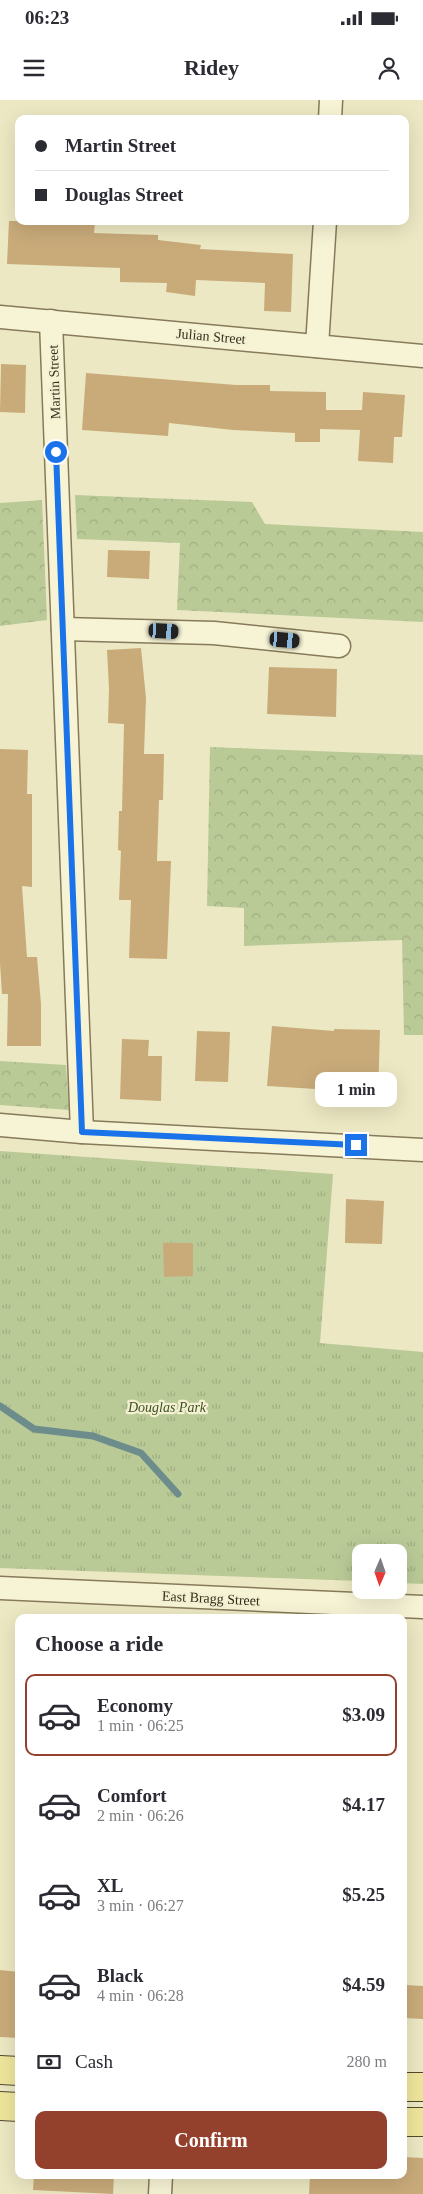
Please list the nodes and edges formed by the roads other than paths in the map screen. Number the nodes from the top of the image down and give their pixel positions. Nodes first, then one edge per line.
1 (332, 100) edge
2 (330, 115) edge
3 (325, 225) edge
4 (0, 317) edge
5 (51, 322) junction
6 (318, 346) junction
7 (423, 356) edge
8 (63, 629) junction
9 (339, 646) dead end
10 (0, 1125) edge
11 (82, 1132) junction
12 (423, 1150) edge
13 (0, 1588) edge
14 (423, 1607) edge
15 (202, 1608) edge
16 (0, 2070) edge
17 (15, 2071) edge
18 (407, 2086) edge
19 (423, 2087) edge
20 (0, 2106) edge
21 (15, 2107) edge
22 (407, 2122) edge
23 (423, 2122) edge
24 (161, 2179) edge
25 (160, 2194) edge

1 - 2 street
3 - 6 street
4 - 5 street, Julian Street
5 - 6 street, Julian Street
5 - 8 street, Martin Street
6 - 7 street, Julian Street
8 - 9 street
8 - 11 street, Martin Street
10 - 11 street
11 - 12 street
13 - 15 street, East Bragg Street
14 - 15 street, East Bragg Street
16 - 17 main road
18 - 19 main road
20 - 21 main road
22 - 23 main road
24 - 25 street

